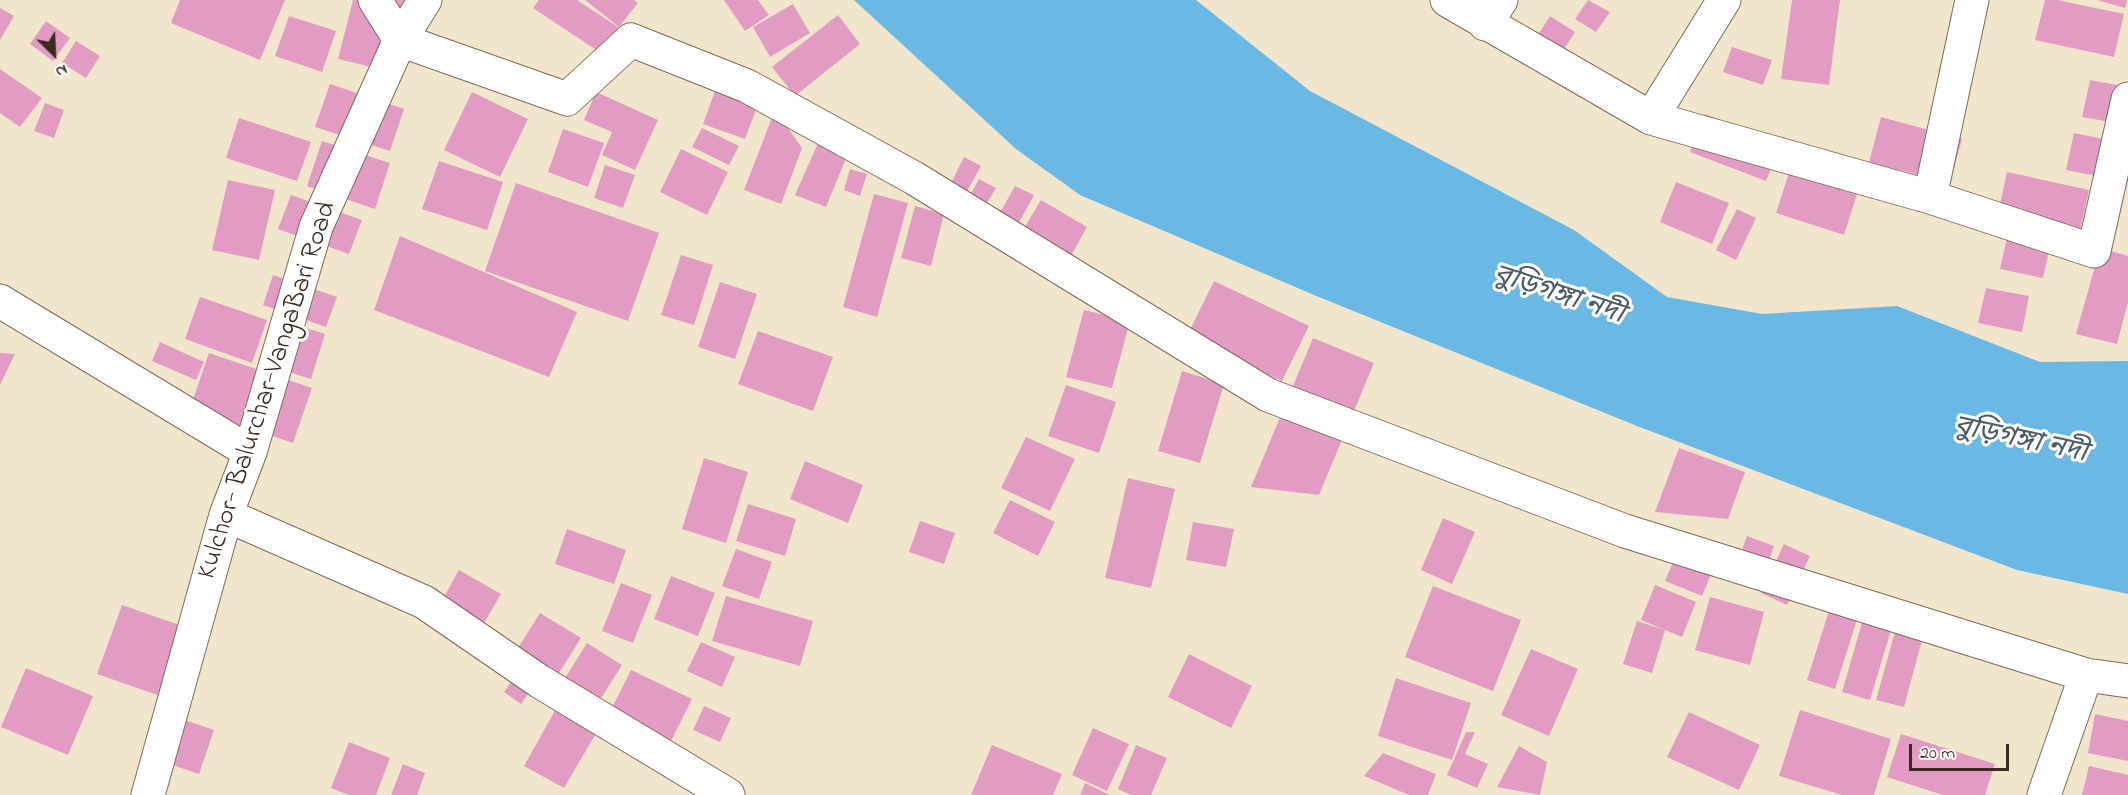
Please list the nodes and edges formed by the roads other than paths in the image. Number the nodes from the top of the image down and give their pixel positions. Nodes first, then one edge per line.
1 (375, 0) edge
2 (425, 0) edge
3 (1447, 0) edge
4 (1724, 0) edge
5 (1972, 0) edge
6 (1493, 12) edge
7 (400, 40) junction
8 (2128, 99) edge
9 (1651, 118) junction
10 (1930, 197) junction
11 (0, 301) edge
12 (250, 452) junction
13 (226, 515) junction
14 (2086, 675) junction
15 (2128, 681) edge
16 (148, 795) edge
17 (728, 795) edge
18 (2044, 795) edge

1 - 7 street
2 - 7 street, Kulchor- Balurchar-VangaBari Road
3 - 6 street
4 - 9 street
5 - 10 street
6 - 9 street
7 - 12 street, Kulchor- Balurchar-VangaBari Road
7 - 14 street
8 - 10 street
9 - 10 street
11 - 12 street
12 - 13 street, Kulchor- Balurchar-VangaBari Road
13 - 16 street, Kulchor- Balurchar-VangaBari Road
13 - 17 street
14 - 15 street
14 - 18 street

